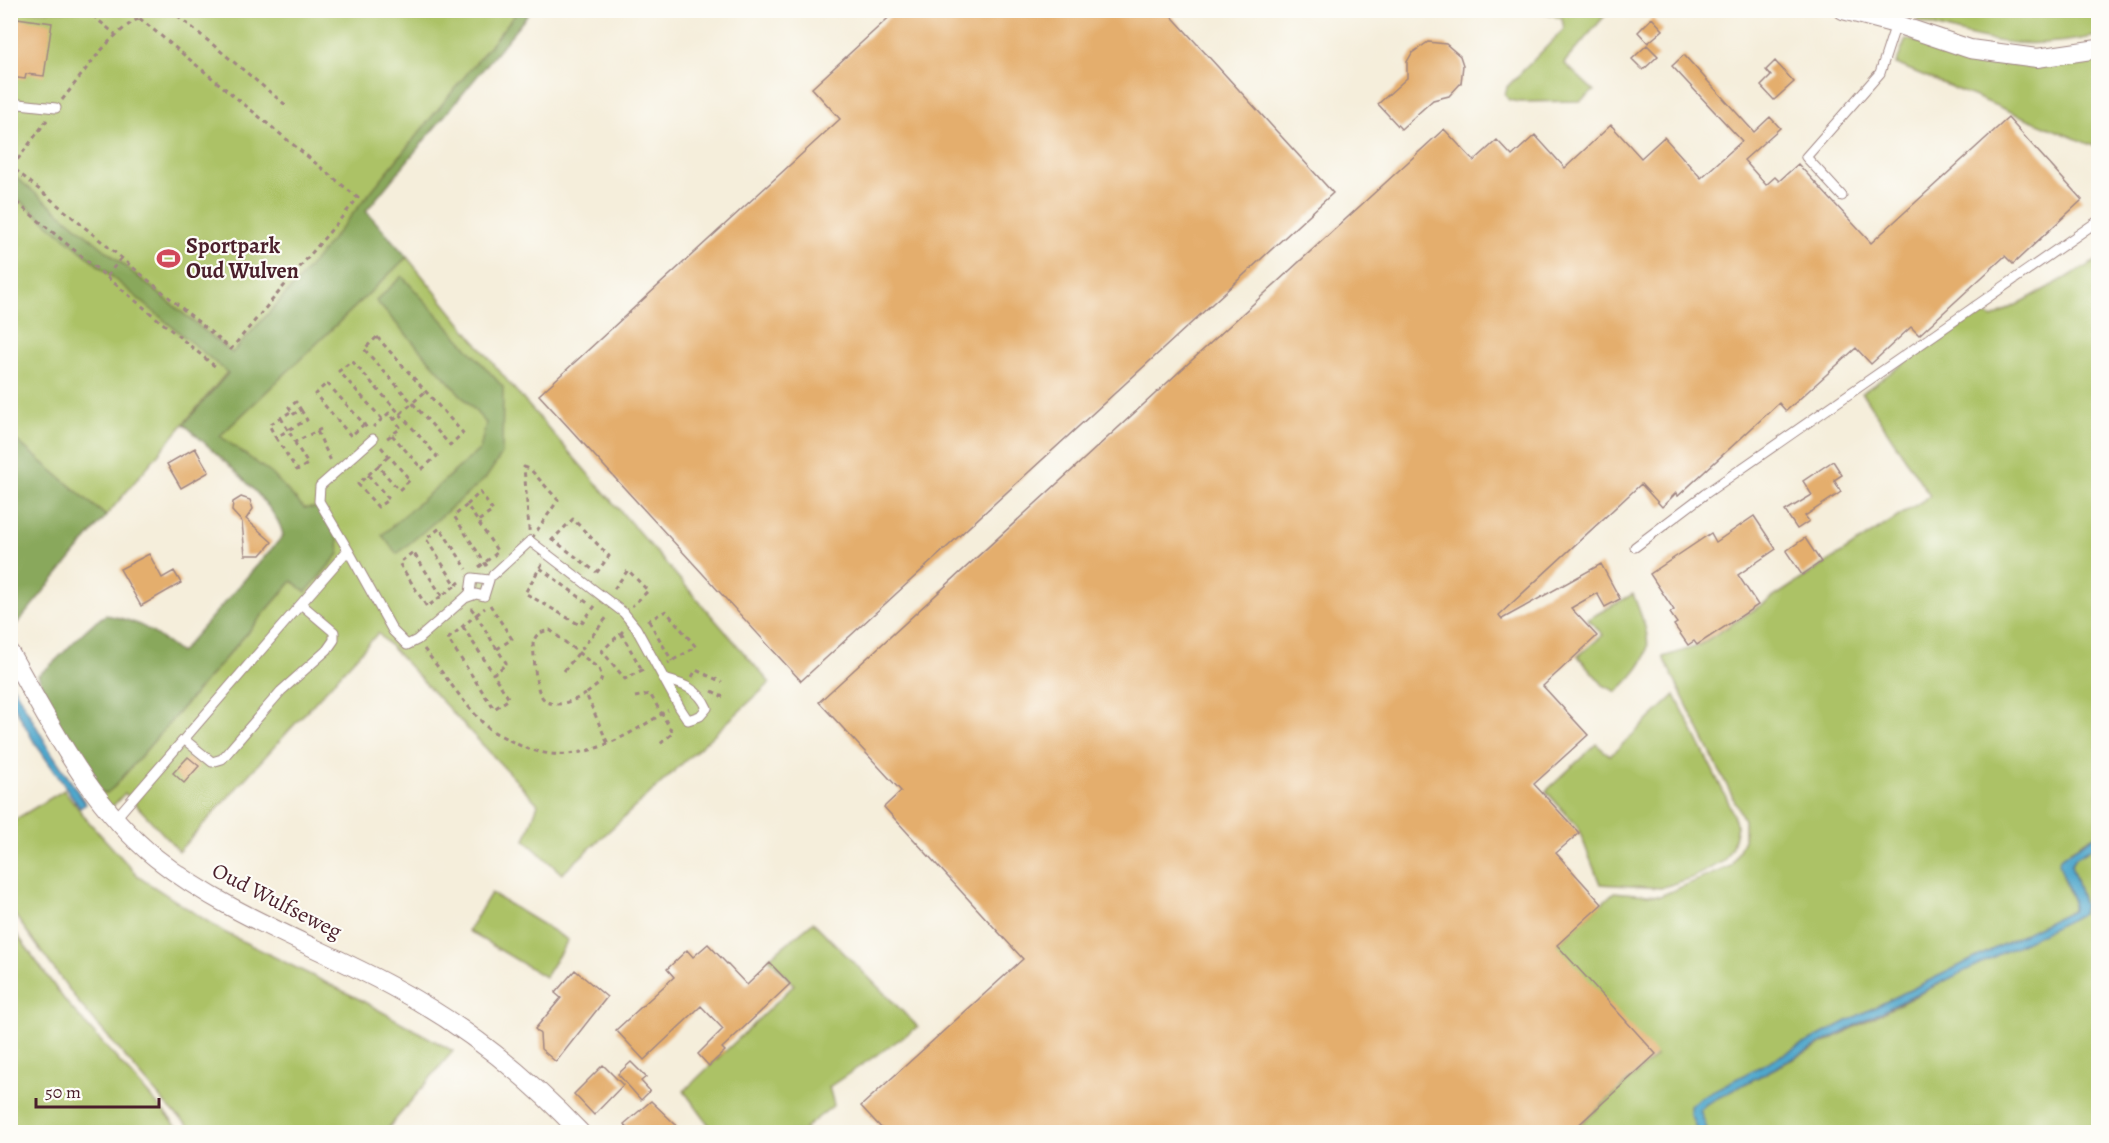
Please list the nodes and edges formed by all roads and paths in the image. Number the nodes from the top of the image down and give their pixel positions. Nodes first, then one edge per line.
1 (86, 10) edge
2 (156, 10) edge
3 (171, 10) edge
4 (1843, 10) edge
5 (1897, 15) edge
6 (138, 16) junction
7 (115, 34) junction
8 (2098, 49) edge
9 (10, 103) edge
10 (288, 107) dead end
11 (56, 108) junction
12 (11, 168) edge
13 (1842, 196) dead end
14 (10, 197) edge
15 (2098, 221) edge
16 (122, 257) junction
17 (107, 276) junction
18 (217, 368) dead end
19 (426, 391) junction
20 (412, 403) junction
21 (301, 410) junction
22 (292, 411) junction
23 (400, 414) junction
24 (281, 418) junction
25 (382, 419) junction
26 (394, 420) junction
27 (364, 424) junction
28 (323, 428) dead end
29 (288, 430) junction
30 (317, 431) junction
31 (392, 435) junction
32 (276, 438) junction
33 (373, 439) junction
34 (295, 442) junction
35 (389, 456) junction
36 (378, 466) junction
37 (336, 471) junction
38 (368, 475) junction
39 (467, 505) junction
40 (478, 521) junction
41 (552, 539) junction
42 (530, 541) junction
43 (1635, 547) dead end
44 (348, 550) junction
45 (546, 553) junction
46 (484, 562) junction
47 (540, 568) junction
48 (597, 572) junction
49 (471, 576) junction
50 (493, 576) dead end
51 (588, 584) junction
52 (456, 585) junction
53 (442, 596) junction
54 (605, 596) junction
55 (465, 598) junction
56 (301, 604) junction
57 (616, 605) junction
58 (593, 607) junction
59 (624, 613) junction
60 (476, 615) junction
61 (648, 620) junction
62 (634, 625) junction
63 (463, 627) junction
64 (621, 633) junction
65 (417, 640) junction
66 (497, 649) junction
67 (579, 652) junction
68 (11, 654) edge
69 (672, 661) junction
70 (657, 666) junction
71 (642, 670) junction
72 (564, 671) dead end
73 (493, 674) junction
74 (664, 679) junction
75 (722, 682) dead end
76 (687, 686) junction
77 (586, 694) junction
78 (635, 697) dead end
79 (678, 704) junction
80 (662, 714) junction
81 (185, 740) junction
82 (608, 744) junction
83 (660, 744) dead end
84 (116, 819) junction
85 (580, 1132) edge

1 - 7 path
2 - 6 path
3 - 10 path
4 - 5 street
5 - 8 street
5 - 13 lane
6 - 7 path
6 - 16 path
7 - 11 path
9 - 11 lane
11 - 12 path
12 - 16 path
14 - 17 path
15 - 43 lane
16 - 17 path
17 - 18 path
19 - 20 path
19 - 20 path
19 - 20 path
20 - 23 path
21 - 22 path
21 - 22 path
21 - 29 path
22 - 24 path
23 - 25 path
23 - 26 path
23 - 31 path
24 - 29 path
24 - 32 path
25 - 26 path
25 - 31 path
26 - 31 path
27 - 27 path
27 - 33 path
28 - 30 path
29 - 32 path
29 - 34 path
30 - 34 path
30 - 37 path
32 - 34 path
33 - 35 path
33 - 37 lane
35 - 36 path
35 - 36 path
36 - 38 path
37 - 44 lane
38 - 38 path
39 - 40 path
39 - 40 path
39 - 46 path
40 - 46 path
41 - 45 path
41 - 48 path
41 - 48 path
42 - 42 path
42 - 45 lane
42 - 50 lane
44 - 56 lane
44 - 65 lane
45 - 47 path
45 - 51 lane
46 - 49 path
47 - 58 path
47 - 58 path
48 - 51 path
49 - 52 path
49 - 52 path
49 - 55 lane
49 - 55 lane
51 - 54 lane
52 - 53 path
52 - 55 path
53 - 53 path
54 - 57 lane
54 - 58 path
54 - 59 path
55 - 60 path
55 - 65 lane
56 - 81 lane
56 - 81 lane
57 - 59 lane
57 - 67 path
59 - 62 lane
60 - 63 path
60 - 66 path
60 - 66 path
61 - 62 path
61 - 69 path
61 - 69 path
62 - 64 path
62 - 70 lane
63 - 73 path
63 - 73 path
64 - 71 path
64 - 71 path
65 - 82 path
66 - 73 path
67 - 72 path
67 - 77 path
67 - 77 path
68 - 84 street, Oud Wulfseweg
69 - 70 path
70 - 71 path
70 - 74 lane
74 - 76 lane
74 - 79 lane
75 - 76 path
76 - 79 lane
77 - 82 path
78 - 80 path
79 - 80 path
80 - 82 path
80 - 83 path
81 - 84 lane
84 - 85 street, Oud Wulfseweg

